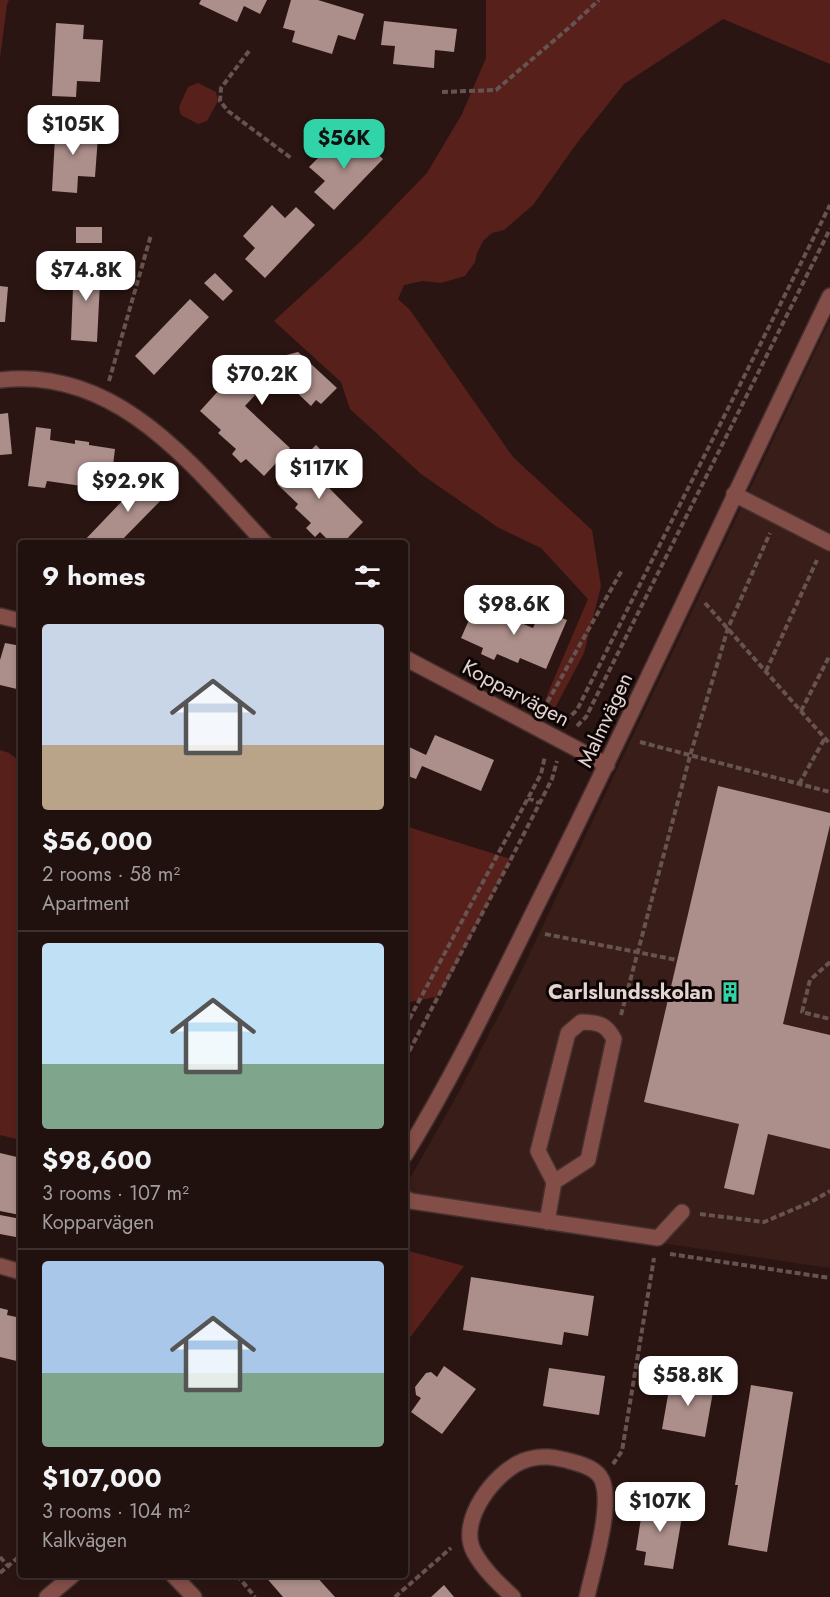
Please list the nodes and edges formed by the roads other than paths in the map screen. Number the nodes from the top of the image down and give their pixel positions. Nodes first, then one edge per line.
1 (830, 296) edge
2 (0, 380) edge
3 (734, 494) junction
4 (262, 540) edge
5 (828, 542) edge
6 (0, 616) edge
7 (18, 620) edge
8 (408, 660) edge
9 (607, 765) junction
10 (408, 1150) edge
11 (555, 1182) junction
12 (408, 1200) edge
13 (682, 1212) road end
14 (547, 1222) junction
15 (0, 1266) edge
16 (18, 1271) edge
17 (69, 1578) edge
18 (176, 1578) edge
19 (47, 1597) edge
20 (194, 1597) edge
21 (513, 1597) edge
22 (587, 1597) edge

1 - 3 street, Malmvägen
2 - 4 street
3 - 5 street
3 - 9 street, Malmvägen
6 - 7 street
8 - 9 street, Kopparvägen
9 - 10 street, Malmvägen
11 - 11 street
11 - 14 street
12 - 14 street
13 - 14 street
15 - 16 street
17 - 19 street
18 - 20 street
21 - 22 street

